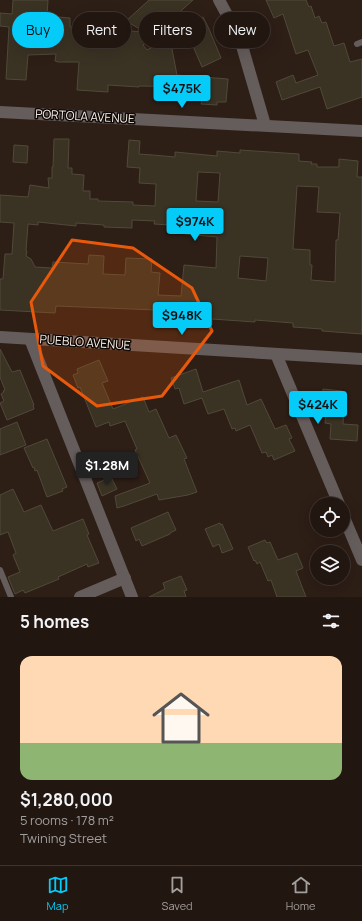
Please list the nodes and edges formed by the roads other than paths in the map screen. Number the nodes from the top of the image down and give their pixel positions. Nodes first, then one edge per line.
1 (219, 0) edge
2 (0, 112) edge
3 (265, 125) junction
4 (362, 132) edge
5 (0, 337) edge
6 (30, 339) junction
7 (276, 354) junction
8 (362, 360) edge
9 (336, 497) edge
10 (350, 532) edge
11 (362, 560) edge
12 (0, 570) edge
13 (125, 578) junction
14 (11, 597) edge
15 (80, 597) edge
16 (132, 597) edge

1 - 3 street
2 - 3 street, PORTOLA AVENUE
3 - 4 street, PORTOLA AVENUE
5 - 6 street, PUEBLO AVENUE
6 - 7 street, PUEBLO AVENUE
6 - 13 street
7 - 8 street, PUEBLO AVENUE
7 - 9 street
10 - 11 street
12 - 14 lane
13 - 15 street
13 - 16 street

